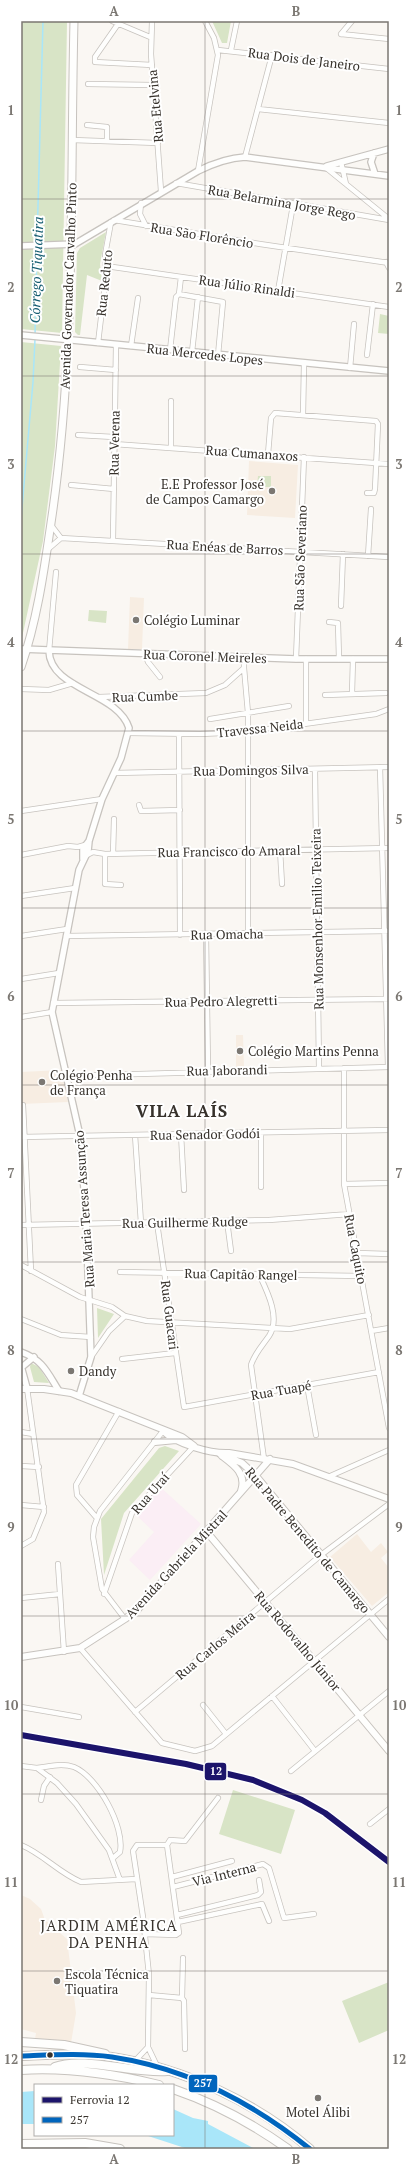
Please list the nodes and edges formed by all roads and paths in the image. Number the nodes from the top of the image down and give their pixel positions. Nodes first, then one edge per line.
1 (74, 21) edge
2 (112, 21) edge
3 (152, 21) edge
4 (205, 21) edge
5 (236, 21) edge
6 (352, 21) edge
7 (118, 24) junction
8 (150, 37) junction
9 (389, 39) edge
10 (218, 50) junction
11 (231, 50) junction
12 (272, 55) junction
13 (152, 65) junction
14 (389, 69) edge
15 (88, 84) dead end
16 (153, 85) junction
17 (258, 109) junction
18 (389, 123) edge
19 (87, 125) dead end
20 (72, 140) junction
21 (107, 141) junction
22 (158, 143) junction
23 (389, 149) edge
24 (374, 153) junction
25 (245, 157) junction
26 (341, 162) junction
27 (325, 167) junction
28 (342, 170) junction
29 (198, 171) junction
30 (375, 174) junction
31 (389, 176) edge
32 (176, 183) junction
33 (346, 184) junction
34 (162, 191) junction
35 (142, 203) junction
36 (293, 205) junction
37 (389, 219) edge
38 (113, 221) junction
39 (146, 226) junction
40 (71, 245) junction
41 (21, 246) edge
42 (286, 248) junction
43 (388, 262) edge
44 (106, 266) junction
45 (389, 268) edge
46 (181, 277) junction
47 (278, 291) junction
48 (177, 296) junction
49 (198, 297) junction
50 (138, 298) dead end
51 (373, 304) junction
52 (389, 307) edge
53 (354, 324) dead end
54 (21, 335) edge
55 (69, 340) junction
56 (98, 343) junction
57 (116, 345) junction
58 (131, 346) junction
59 (170, 350) junction
60 (192, 352) junction
61 (218, 355) junction
62 (367, 355) dead end
63 (304, 364) junction
64 (80, 367) dead end
65 (350, 368) junction
66 (116, 370) junction
67 (389, 372) edge
68 (171, 401) dead end
69 (303, 415) junction
70 (78, 435) dead end
71 (114, 437) junction
72 (114, 444) junction
73 (171, 447) junction
74 (268, 454) junction
75 (304, 457) junction
76 (375, 463) junction
77 (389, 464) edge
78 (70, 485) dead end
79 (114, 488) junction
80 (367, 493) dead end
81 (371, 509) dead end
82 (51, 526) junction
83 (61, 538) junction
84 (113, 540) junction
85 (47, 550) junction
86 (299, 551) junction
87 (343, 554) junction
88 (368, 556) junction
89 (389, 557) edge
90 (56, 572) dead end
91 (341, 606) dead end
92 (329, 622) dead end
93 (24, 649) edge
94 (49, 651) junction
95 (146, 654) junction
96 (244, 657) junction
97 (296, 659) junction
98 (306, 659) junction
99 (339, 659) junction
100 (352, 659) junction
101 (389, 659) edge
102 (21, 667) edge
103 (244, 668) junction
104 (160, 677) dead end
105 (73, 683) junction
106 (21, 689) edge
107 (352, 693) junction
108 (386, 693) dead end
109 (325, 694) dead end
110 (99, 697) junction
111 (289, 706) dead end
112 (389, 709) edge
113 (248, 712) junction
114 (210, 719) dead end
115 (306, 724) junction
116 (247, 732) junction
117 (129, 733) junction
118 (179, 734) junction
119 (380, 767) junction
120 (389, 767) edge
121 (315, 768) junction
122 (247, 769) junction
123 (180, 772) junction
124 (114, 773) junction
125 (102, 799) junction
126 (139, 805) dead end
127 (180, 810) junction
128 (21, 811) edge
129 (114, 819) dead end
130 (88, 844) junction
131 (78, 847) junction
132 (381, 848) junction
133 (389, 848) edge
134 (316, 849) junction
135 (247, 850) junction
136 (280, 850) junction
137 (93, 852) junction
138 (180, 852) junction
139 (105, 854) junction
140 (113, 854) junction
141 (21, 855) edge
142 (84, 856) junction
143 (282, 884) dead end
144 (121, 885) dead end
145 (75, 888) junction
146 (21, 896) edge
147 (67, 929) junction
148 (387, 931) edge
149 (317, 932) junction
150 (180, 934) junction
151 (206, 934) junction
152 (248, 934) junction
153 (21, 936) edge
154 (66, 936) junction
155 (59, 973) junction
156 (21, 979) edge
157 (388, 999) edge
158 (318, 1000) junction
159 (208, 1001) junction
160 (53, 1004) junction
161 (52, 1012) junction
162 (21, 1017) edge
163 (389, 1067) edge
164 (344, 1068) junction
165 (319, 1069) junction
166 (208, 1070) junction
167 (66, 1076) junction
168 (23, 1105) dead end
169 (389, 1130) edge
170 (343, 1131) junction
171 (260, 1133) junction
172 (182, 1134) junction
173 (135, 1135) junction
174 (80, 1136) junction
175 (23, 1137) edge
176 (389, 1183) edge
177 (344, 1184) junction
178 (261, 1188) dead end
179 (184, 1190) dead end
180 (350, 1214) junction
181 (227, 1221) junction
182 (87, 1223) junction
183 (141, 1223) junction
184 (157, 1223) junction
185 (21, 1225) edge
186 (30, 1225) junction
187 (231, 1251) dead end
188 (357, 1253) junction
189 (389, 1254) edge
190 (21, 1265) edge
191 (31, 1271) junction
192 (120, 1272) dead end
193 (164, 1273) junction
194 (259, 1274) junction
195 (362, 1276) junction
196 (90, 1300) junction
197 (369, 1315) junction
198 (125, 1316) junction
199 (21, 1319) edge
200 (171, 1321) junction
201 (389, 1328) edge
202 (273, 1329) junction
203 (371, 1331) junction
204 (91, 1337) junction
205 (21, 1352) edge
206 (175, 1353) junction
207 (34, 1357) junction
208 (91, 1357) junction
209 (122, 1359) dead end
210 (21, 1366) edge
211 (379, 1372) junction
212 (307, 1385) junction
213 (24, 1388) edge
214 (59, 1391) junction
215 (255, 1395) junction
216 (80, 1396) junction
217 (184, 1407) joint
218 (119, 1411) junction
219 (389, 1428) edge
220 (163, 1431) junction
221 (21, 1432) edge
222 (33, 1434) junction
223 (316, 1436) dead end
224 (177, 1440) junction
225 (155, 1442) junction
226 (194, 1446) junction
227 (389, 1450) edge
228 (220, 1454) junction
229 (267, 1459) junction
230 (21, 1466) edge
231 (39, 1467) junction
232 (256, 1476) junction
233 (328, 1477) junction
234 (240, 1493) junction
235 (389, 1499) edge
236 (389, 1504) edge
237 (21, 1505) edge
238 (44, 1506) junction
239 (96, 1517) junction
240 (206, 1531) junction
241 (21, 1546) edge
242 (321, 1555) junction
243 (58, 1564) dead end
244 (60, 1594) junction
245 (104, 1594) junction
246 (21, 1598) edge
247 (389, 1600) edge
248 (266, 1603) junction
249 (371, 1614) junction
250 (126, 1619) junction
251 (389, 1637) edge
252 (80, 1648) junction
253 (64, 1652) junction
254 (21, 1657) edge
255 (315, 1661) junction
256 (389, 1691) edge
257 (272, 1696) junction
258 (203, 1705) dead end
259 (21, 1707) edge
260 (135, 1712) junction
261 (358, 1715) junction
262 (79, 1717) dead end
263 (226, 1734) junction
264 (315, 1751) junction
265 (389, 1751) edge
266 (21, 1766) edge
267 (37, 1768) junction
268 (291, 1771) dead end
269 (50, 1777) junction
270 (218, 1798) dead end
271 (40, 1800) dead end
272 (389, 1809) edge
273 (370, 1824) dead end
274 (21, 1845) edge
275 (167, 1845) junction
276 (113, 1858) junction
277 (232, 1861) dead end
278 (172, 1877) junction
279 (136, 1879) junction
280 (120, 1880) junction
281 (259, 1880) dead end
282 (173, 1887) junction
283 (314, 1914) dead end
284 (177, 1915) junction
285 (269, 1921) dead end
286 (178, 1922) junction
287 (145, 1934) junction
288 (183, 1958) dead end
289 (149, 1995) junction
290 (182, 1998) junction
291 (21, 2038) edge
292 (21, 2042) edge
293 (33, 2043) junction
294 (148, 2047) junction
295 (186, 2049) dead end
296 (21, 2051) edge
297 (53, 2055) junction
298 (21, 2056) edge
299 (110, 2057) junction
300 (134, 2062) junction
301 (51, 2068) junction
302 (158, 2068) junction
303 (21, 2070) edge
304 (167, 2072) junction
305 (155, 2084) edge
306 (174, 2089) edge
307 (21, 2144) edge
308 (21, 2149) edge
309 (24, 2149) edge
310 (120, 2149) edge
311 (288, 2149) edge
312 (310, 2149) edge

1 - 20 main road, Avenida Governador Carvalho Pinto
2 - 7 street
3 - 8 street, Rua Etelvina
4 - 10 street
5 - 11 street
6 - 9 street
7 - 8 street
7 - 13 street
8 - 13 street, Rua Etelvina
10 - 11 street, Rua Dois de Janeiro
10 - 29 street
11 - 12 street, Rua Dois de Janeiro
12 - 14 street, Rua Dois de Janeiro
12 - 17 street
13 - 16 street, Rua Etelvina
15 - 16 street
16 - 22 street, Rua Etelvina
17 - 18 street
17 - 25 street
19 - 21 street
20 - 21 street
20 - 40 main road, Avenida Governador Carvalho Pinto
21 - 22 street
22 - 34 street, Rua Etelvina
23 - 24 street
24 - 26 street
24 - 30 street
25 - 27 street
25 - 29 street
26 - 27 street
26 - 28 street
27 - 28 street
27 - 33 street
28 - 30 street
28 - 33 street
29 - 32 street
30 - 31 street
32 - 34 street
32 - 36 street, Rua Belarmina Jorge Rego
33 - 37 street
34 - 35 street
35 - 38 street
35 - 39 street
36 - 37 street, Rua Belarmina Jorge Rego
36 - 42 street
38 - 39 street, Rua São Florêncio
38 - 40 street
38 - 44 street, Rua Reduto
39 - 42 street, Rua São Florêncio
40 - 41 street
40 - 55 main road, Avenida Governador Carvalho Pinto
42 - 43 street, Rua São Florêncio
42 - 47 street
43 - 45 street
44 - 46 street, Rua Júlio Rinaldi
44 - 56 street, Rua Reduto
46 - 47 street, Rua Júlio Rinaldi
46 - 48 street
47 - 51 street, Rua Júlio Rinaldi
48 - 49 street
48 - 59 street
49 - 60 street
49 - 61 street
50 - 58 street
51 - 52 street, Rua Júlio Rinaldi
51 - 62 street
53 - 65 street
54 - 55 street, Rua Mercedes Lopes
55 - 56 street, Rua Mercedes Lopes
55 - 82 main road, Avenida Governador Carvalho Pinto
56 - 57 street, Rua Mercedes Lopes
57 - 58 street, Rua Mercedes Lopes
57 - 66 street, Rua Verena
58 - 59 street, Rua Mercedes Lopes
59 - 60 street, Rua Mercedes Lopes
60 - 61 street, Rua Mercedes Lopes
61 - 63 street, Rua Mercedes Lopes
63 - 65 street, Rua Mercedes Lopes
63 - 69 street
64 - 66 street
65 - 67 street, Rua Mercedes Lopes
66 - 71 street, Rua Verena
68 - 73 street
69 - 74 street
69 - 76 street
70 - 71 street
71 - 72 street, Rua Verena
72 - 73 street, Rua Cumanaxos
72 - 79 street, Rua Verena
73 - 74 street, Rua Cumanaxos
74 - 75 street, Rua Cumanaxos
75 - 76 street, Rua Cumanaxos
75 - 86 street, Rua São Severiano
76 - 77 street, Rua Cumanaxos
76 - 80 street
78 - 79 street
79 - 84 street, Rua Verena
81 - 88 street
82 - 83 street
82 - 85 main road, Avenida Governador Carvalho Pinto
83 - 84 street, Rua Enéas de Barros
83 - 85 street
84 - 86 street, Rua Enéas de Barros
85 - 93 main road, Avenida Governador Carvalho Pinto
86 - 87 street, Rua Enéas de Barros
86 - 97 street, Rua São Severiano
87 - 88 street, Rua Enéas de Barros
87 - 91 street
88 - 89 street, Rua Enéas de Barros
90 - 94 street
92 - 99 street
93 - 94 street, Rua Coronel Meireles
93 - 102 main road, Avenida Governador Carvalho Pinto
94 - 95 street, Rua Coronel Meireles
94 - 105 street, Rua Cumbe
95 - 96 street, Rua Coronel Meireles
95 - 104 street
96 - 97 street, Rua Coronel Meireles
96 - 103 street
97 - 98 street, Rua Coronel Meireles
98 - 99 street, Rua Coronel Meireles
98 - 115 street
99 - 100 street, Rua Coronel Meireles
100 - 101 street, Rua Coronel Meireles
100 - 107 street
103 - 110 street, Rua Cumbe
103 - 113 street
105 - 106 street
105 - 110 street, Rua Cumbe
107 - 108 street
107 - 109 street
110 - 117 street
111 - 113 street
112 - 115 street, Travessa Neida
113 - 114 street
113 - 116 street
115 - 116 street, Travessa Neida
116 - 118 street, Travessa Neida
116 - 122 street
117 - 118 street, Travessa Neida
117 - 124 street, Rua Maria Teresa Assunção
118 - 123 street
119 - 120 street, Rua Domingos Silva
119 - 121 street, Rua Domingos Silva
119 - 132 street
121 - 122 street, Rua Domingos Silva
121 - 134 street, Rua Monsenhor Emilio Teixeira
122 - 123 street, Rua Domingos Silva
122 - 135 street
123 - 124 street, Rua Domingos Silva
123 - 127 street
124 - 125 street, Rua Maria Teresa Assunção
125 - 128 street
125 - 130 street, Rua Maria Teresa Assunção
126 - 127 street
127 - 138 street
129 - 140 street
130 - 131 street
130 - 137 street
130 - 142 street, Rua Maria Teresa Assunção
131 - 141 street
131 - 142 street
132 - 133 street, Rua Francisco do Amaral
132 - 134 street, Rua Francisco do Amaral
132 - 148 street
134 - 136 street, Rua Francisco do Amaral
134 - 149 street, Rua Monsenhor Emilio Teixeira
135 - 136 street, Rua Francisco do Amaral
135 - 138 street, Rua Francisco do Amaral
135 - 152 street
136 - 143 street
137 - 139 street, Rua Francisco do Amaral
137 - 142 street
138 - 140 street, Rua Francisco do Amaral
138 - 150 street
139 - 140 street, Rua Francisco do Amaral
139 - 144 street
142 - 145 street, Rua Maria Teresa Assunção
145 - 146 street
145 - 147 street, Rua Maria Teresa Assunção
147 - 153 street
147 - 154 street, Rua Maria Teresa Assunção
148 - 149 street, Rua Omacha
148 - 157 street
149 - 152 street, Rua Omacha
149 - 158 street, Rua Monsenhor Emilio Teixeira
150 - 151 street, Rua Omacha
150 - 154 street, Rua Omacha
151 - 152 street, Rua Omacha
151 - 159 street
154 - 155 street, Rua Maria Teresa Assunção
155 - 156 street
155 - 160 street, Rua Maria Teresa Assunção
157 - 158 street, Rua Pedro Alegretti
157 - 163 street
158 - 159 street, Rua Pedro Alegretti
158 - 165 street, Rua Monsenhor Emilio Teixeira
159 - 160 street, Rua Pedro Alegretti
159 - 166 street
160 - 161 street, Rua Maria Teresa Assunção
161 - 162 street
161 - 167 street, Rua Maria Teresa Assunção
163 - 164 street, Rua Jaborandi
164 - 165 street, Rua Jaborandi
164 - 170 street, Rua Caquito
165 - 166 street, Rua Jaborandi
166 - 167 street, Rua Jaborandi
167 - 174 street, Rua Maria Teresa Assunção
168 - 175 street
169 - 170 street, Rua Senador Godói
170 - 171 street, Rua Senador Godói
170 - 177 street, Rua Caquito
171 - 172 street, Rua Senador Godói
171 - 178 street
172 - 173 street, Rua Senador Godói
172 - 179 street
173 - 174 street, Rua Senador Godói
173 - 183 street
174 - 175 street, Rua Senador Godói
174 - 182 street, Rua Maria Teresa Assunção
175 - 186 street
176 - 177 street
177 - 180 street, Rua Caquito
180 - 181 street, Rua Guilherme Rudge
180 - 188 street, Rua Caquito
181 - 184 street, Rua Guilherme Rudge
181 - 187 street
182 - 183 street, Rua Guilherme Rudge
182 - 186 street, Rua Guilherme Rudge
182 - 196 street, Rua Maria Teresa Assunção
183 - 184 street, Rua Guilherme Rudge
184 - 193 street, Rua Guacari
185 - 186 street, Rua Guilherme Rudge
186 - 191 street
188 - 189 street
188 - 195 street, Rua Caquito
190 - 191 street
191 - 196 street
192 - 193 street, Rua Capitão Rangel
193 - 194 street, Rua Capitão Rangel
193 - 200 street, Rua Guacari
194 - 195 street, Rua Capitão Rangel
194 - 202 street
195 - 197 street, Rua Caquito
196 - 198 street
196 - 204 street, Rua Maria Teresa Assunção
197 - 202 street
197 - 203 street, Rua Caquito
198 - 200 street
198 - 208 street
199 - 204 street
200 - 202 street
200 - 206 street, Rua Guacari
201 - 203 street
202 - 215 street
203 - 211 street, Rua Caquito
204 - 208 street, Rua Maria Teresa Assunção
205 - 207 street
206 - 209 street
206 - 217 street, Rua Guacari
207 - 210 street
207 - 214 street
208 - 216 street, Rua Maria Teresa Assunção
210 - 213 street
211 - 212 street, Rua Tuapé
211 - 219 street, Rua Caquito
212 - 215 street, Rua Tuapé
212 - 223 street
213 - 214 main road
213 - 222 street
214 - 216 main road
215 - 217 street, Rua Tuapé
215 - 229 street
216 - 218 main road
218 - 220 main road
218 - 239 street
220 - 224 main road
220 - 225 street
220 - 226 main road
221 - 222 street
222 - 231 street
224 - 225 main road
224 - 226 main road
225 - 239 street
226 - 228 main road
226 - 245 street, Rua Uraí
227 - 233 street
228 - 229 main road
228 - 232 main road, Rua Padre Benedito de Camargo
228 - 234 main road
229 - 232 main road, Avenida Gabriela Mistral
229 - 233 main road
230 - 231 street
231 - 238 street
232 - 234 main road, Avenida Gabriela Mistral
232 - 242 main road, Rua Padre Benedito de Camargo
233 - 235 main road
234 - 240 main road, Avenida Gabriela Mistral
236 - 242 street, Rua Carlos Meira
237 - 238 street
238 - 241 street
239 - 245 street
240 - 248 main road, Rua Rodovalho Júnior
240 - 250 main road, Avenida Gabriela Mistral
242 - 248 street, Rua Carlos Meira
242 - 249 main road, Rua Padre Benedito de Camargo
243 - 244 street
244 - 246 street
244 - 253 street
245 - 250 street
247 - 249 street
248 - 255 main road, Rua Rodovalho Júnior
248 - 260 street, Rua Carlos Meira
249 - 251 main road, Rua Padre Benedito de Camargo
249 - 255 street
250 - 252 main road, Avenida Gabriela Mistral
252 - 253 main road, Avenida Gabriela Mistral
252 - 260 street
253 - 254 main road, Avenida Gabriela Mistral
255 - 257 street
255 - 261 main road, Rua Rodovalho Júnior
256 - 261 street
257 - 263 street
257 - 264 street
258 - 263 street
259 - 262 street
260 - 263 street
261 - 264 street
261 - 265 main road, Rua Rodovalho Júnior
264 - 268 street
266 - 267 street
267 - 269 street
267 - 276 street
269 - 271 street
269 - 276 street
270 - 275 street
272 - 273 street
274 - 280 street
275 - 278 street
275 - 279 street
276 - 280 street
277 - 278 street
278 - 282 street
279 - 280 street
279 - 287 street
281 - 284 street
282 - 283 street, Via Interna
282 - 284 street
284 - 286 street
285 - 286 street
286 - 287 street
287 - 289 street
288 - 290 street
289 - 290 street
289 - 294 street
290 - 295 street
291 - 293 street
292 - 293 highway
293 - 299 highway
294 - 300 street
294 - 302 street
296 - 297 highway
297 - 298 highway
297 - 299 highway
299 - 300 highway
300 - 302 highway
301 - 303 highway
301 - 304 highway
301 - 305 highway
302 - 304 highway
304 - 312 highway
306 - 311 highway
307 - 310 highway
308 - 309 highway

